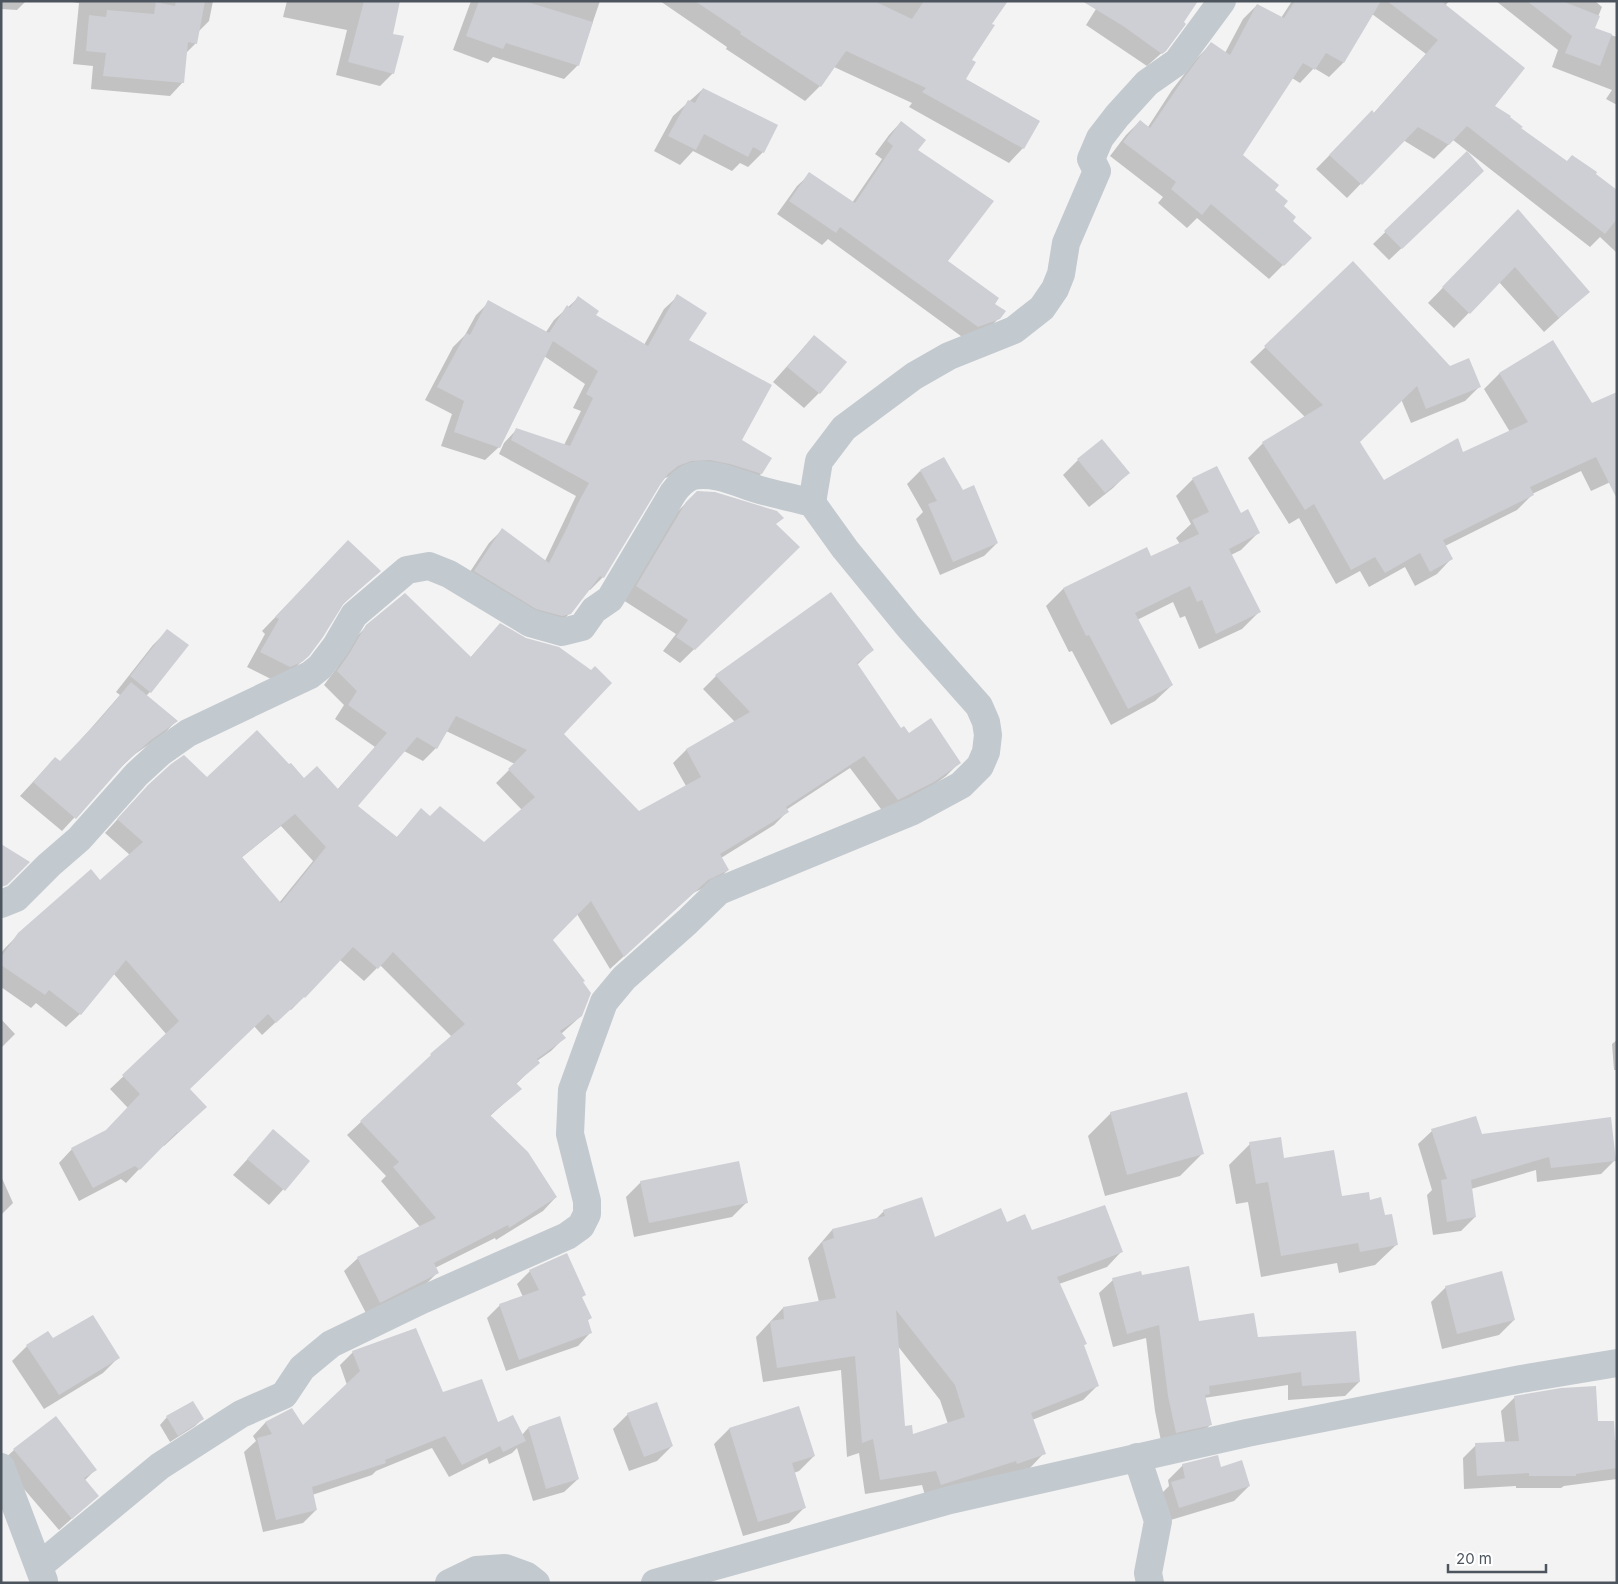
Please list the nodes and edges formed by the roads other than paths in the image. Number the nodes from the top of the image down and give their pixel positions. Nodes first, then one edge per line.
1 (1222, 1) edge
2 (812, 503) junction
3 (1, 904) edge
4 (1617, 1363) edge
5 (1137, 1458) junction
6 (1, 1467) edge
7 (42, 1575) edge
8 (449, 1583) edge
9 (536, 1583) edge
10 (655, 1583) edge
11 (1150, 1583) edge

1 - 2 street
2 - 3 street
2 - 7 street
4 - 5 street
5 - 10 street
5 - 11 street
6 - 7 street
8 - 9 street

